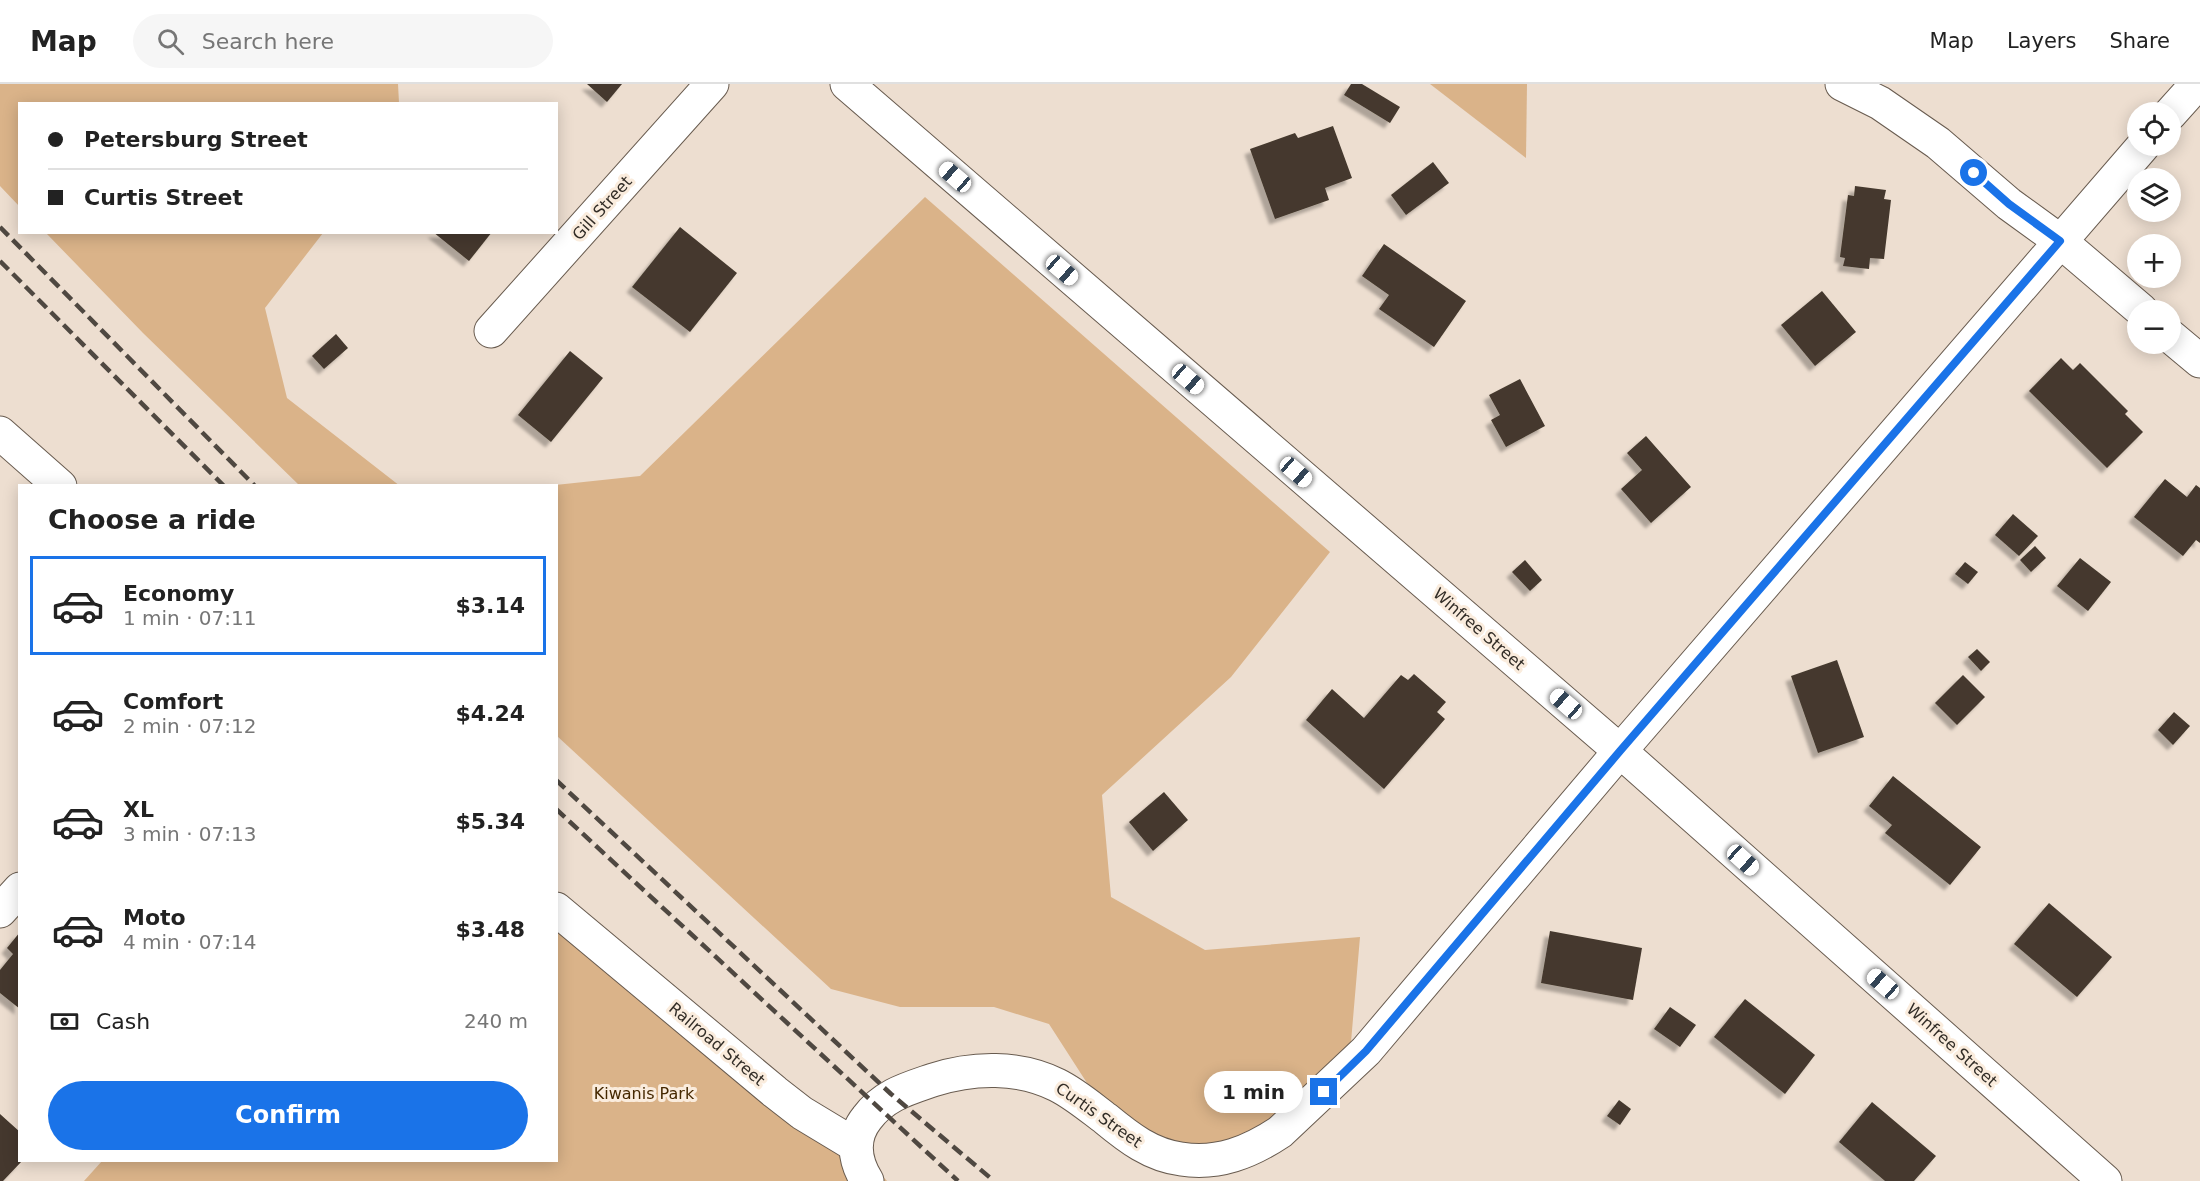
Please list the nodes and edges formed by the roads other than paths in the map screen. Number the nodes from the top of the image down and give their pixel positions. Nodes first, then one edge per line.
1 (712, 84) edge
2 (847, 84) edge
3 (1842, 84) edge
4 (2197, 84) edge
5 (2181, 102) edge
6 (2134, 156) edge
7 (2060, 241) junction
8 (2129, 300) edge
9 (491, 331) dead end
10 (2181, 345) edge
11 (2200, 361) edge
12 (0, 433) edge
13 (58, 484) edge
14 (1620, 751) junction
15 (18, 891) edge
16 (0, 911) edge
17 (558, 911) edge
18 (855, 1145) junction
19 (867, 1181) edge
20 (2105, 1181) edge

1 - 9 street, Gill Street
2 - 14 street, Winfree Street
3 - 7 street
4 - 5 street
6 - 7 street, Curtis Street
7 - 8 street
7 - 14 street, Curtis Street
10 - 11 street
12 - 13 street
14 - 18 street, Curtis Street
14 - 20 street, Winfree Street
15 - 16 street
17 - 18 street, Railroad Street
18 - 19 street

